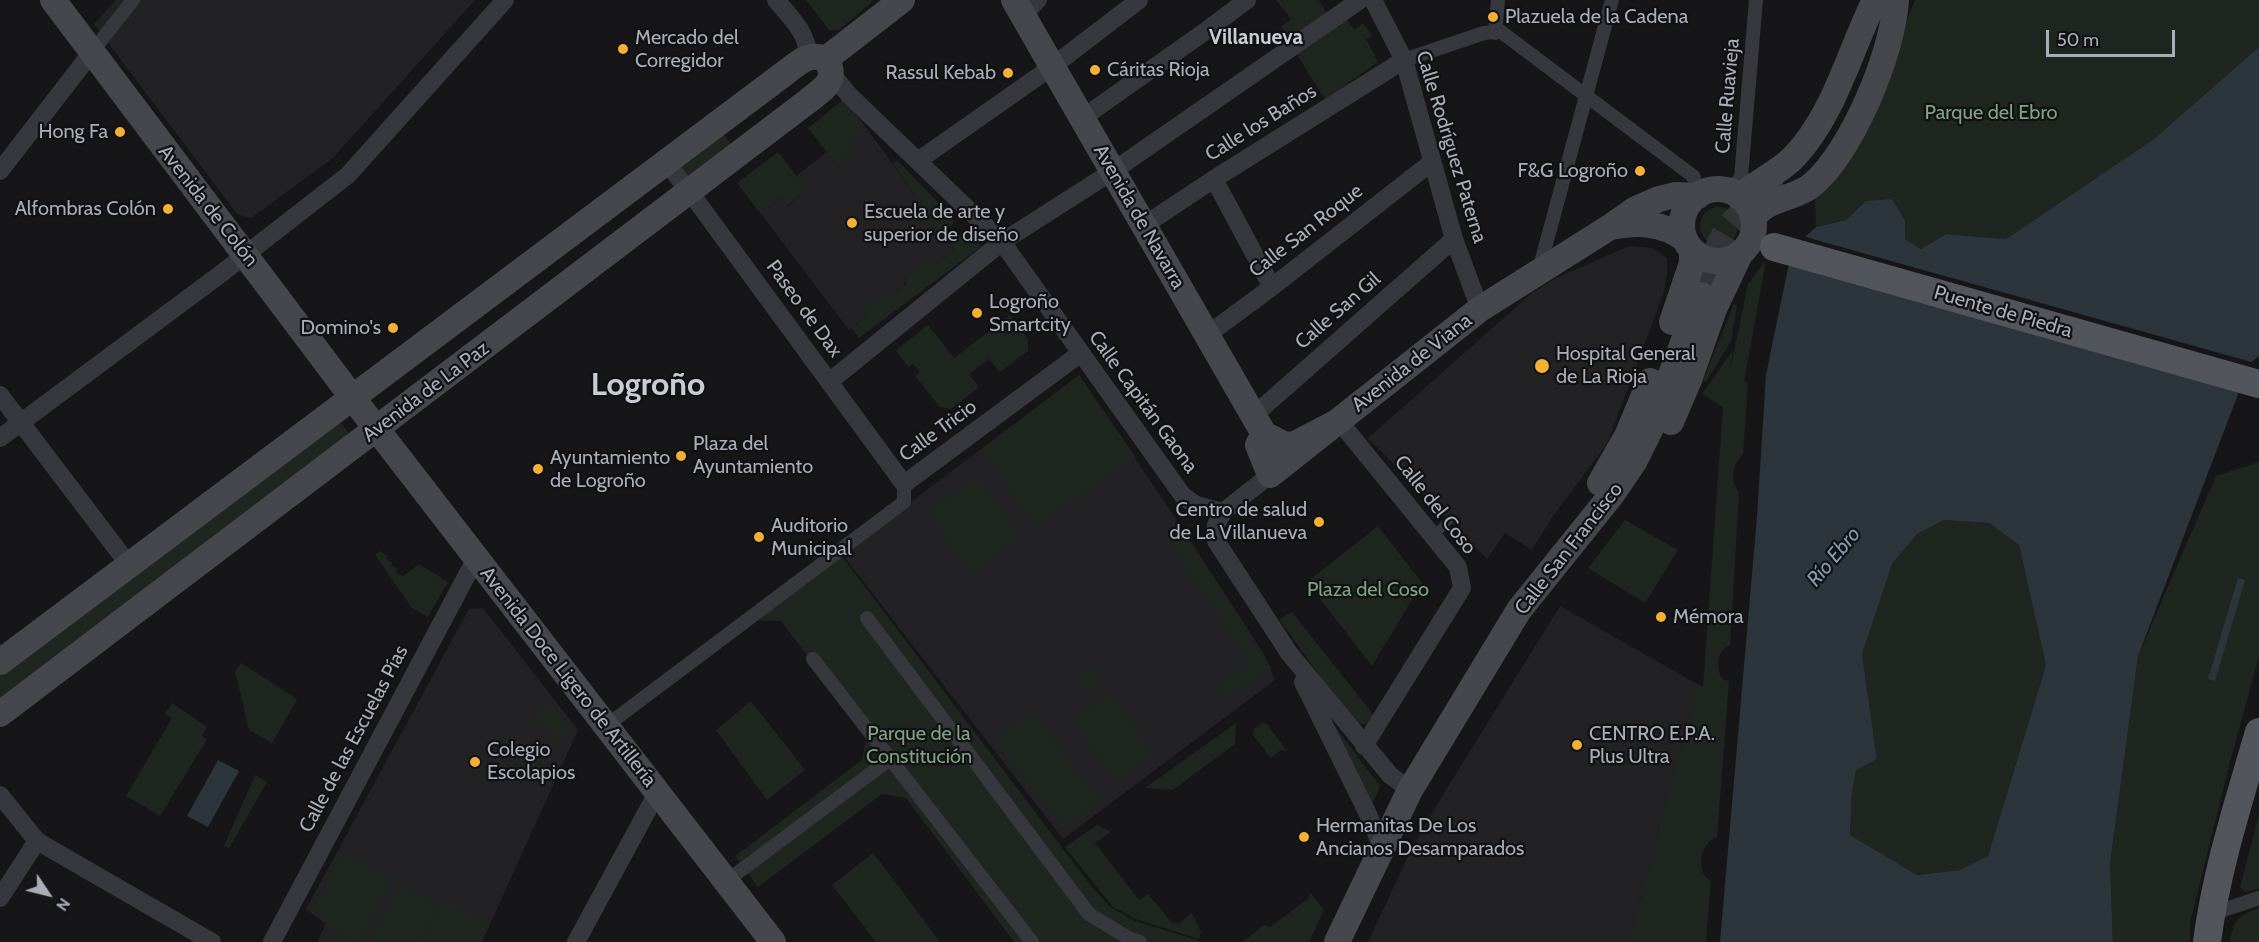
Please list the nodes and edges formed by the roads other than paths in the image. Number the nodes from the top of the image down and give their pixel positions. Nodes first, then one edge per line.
1 (52, 0) edge
2 (133, 0) edge
3 (505, 0) edge
4 (776, 0) edge
5 (902, 0) edge
6 (1139, 0) edge
7 (1247, 0) edge
8 (1360, 0) edge
9 (1372, 0) edge
10 (1498, 0) edge
11 (1612, 0) edge
12 (1756, 0) edge
13 (1875, 0) edge
14 (1887, 0) edge
15 (1896, 0) edge
16 (1024, 5) edge
17 (1495, 33) junction
18 (92, 52) junction
19 (1404, 60) junction
20 (822, 63) junction
21 (1053, 66) junction
22 (1587, 95) junction
23 (1082, 118) junction
24 (918, 160) junction
25 (666, 162) junction
26 (1432, 162) junction
27 (0, 171) edge
28 (1113, 171) junction
29 (1793, 177) tunnel mouth
30 (1214, 178) junction
31 (689, 192) junction
32 (1699, 195) junction
33 (1735, 195) junction
34 (1143, 226) junction
35 (1610, 227) junction
36 (1757, 238) junction
37 (1454, 239) junction
38 (1002, 242) junction
39 (1688, 244) junction
40 (245, 255) junction
41 (1539, 270) junction
42 (1272, 287) junction
43 (1701, 295) tunnel mouth
44 (1480, 309) junction
45 (1207, 335) junction
46 (1081, 353) junction
47 (2259, 375) edge
48 (829, 382) junction
49 (2259, 384) edge
50 (0, 395) edge
51 (364, 412) junction
52 (1339, 421) junction
53 (21, 423) junction
54 (1258, 425) junction
55 (0, 438) edge
56 (1270, 475) junction
57 (904, 484) junction
58 (1223, 512) junction
59 (1449, 520) dead end
60 (1433, 537) junction
61 (476, 558) junction
62 (129, 565) junction
63 (1544, 577) junction
64 (867, 618) dead end
65 (1289, 653) junction
66 (813, 658) dead end
67 (0, 662) edge
68 (0, 714) edge
69 (606, 726) junction
70 (2259, 732) edge
71 (1364, 746) junction
72 (890, 759) junction
73 (1410, 790) junction
74 (657, 793) junction
75 (0, 795) edge
76 (37, 841) junction
77 (1383, 849) junction
78 (736, 874) dead end
79 (0, 898) edge
80 (2259, 898) edge
81 (2211, 914) junction
82 (212, 942) edge
83 (272, 942) edge
84 (576, 942) edge
85 (773, 942) edge
86 (1032, 942) edge
87 (1140, 942) edge
88 (1337, 942) edge
89 (2207, 942) edge

1 - 18 main road, Avenida de Colón
2 - 18 street
3 - 40 street
4 - 20 street
5 - 20 main road, Avenida de La Paz
6 - 21 street
7 - 23 street
8 - 28 street
9 - 19 street, Calle Rodríguez Paterna
10 - 17 street
11 - 22 street
12 - 33 street, Calle Ruavieja
13 - 33 main road
14 - 29 main road
15 - 36 main road
16 - 21 main road, Avenida de Navarra
17 - 19 street
17 - 22 street
18 - 27 street
18 - 40 main road, Avenida de Colón
19 - 26 street, Calle Rodríguez Paterna
19 - 30 street, Calle los Baños
20 - 24 street, Calle Capitán Gaona
20 - 25 main road, Avenida de La Paz
20 - 31 main road, Avenida de La Paz
21 - 23 main road, Avenida de Navarra
21 - 24 street
22 - 32 street
22 - 41 street
23 - 28 main road, Avenida de Navarra
24 - 38 street, Calle Capitán Gaona
25 - 31 street, Paseo de Dax
25 - 51 main road, Avenida de La Paz
26 - 37 street, Calle Rodríguez Paterna
26 - 42 street, Calle San Roque
28 - 34 main road, Avenida de Navarra
28 - 38 street
30 - 34 street, Calle los Baños
30 - 42 street
31 - 48 street, Paseo de Dax
31 - 51 main road, Avenida de La Paz
32 - 33 main road
32 - 35 main road, Avenida de Viana
32 - 39 main road
33 - 36 main road
34 - 45 main road, Avenida de Navarra
35 - 39 main road, Avenida de Viana
35 - 41 main road, Avenida de Viana
36 - 39 main road
36 - 47 main road, Puente de Piedra
36 - 49 main road, Puente de Piedra
36 - 63 main road
37 - 44 street, Calle Rodríguez Paterna
37 - 54 street, Calle San Gil
38 - 46 street, Calle Capitán Gaona
38 - 48 street
39 - 63 main road
40 - 51 main road, Avenida de Colón
40 - 53 street
41 - 44 main road, Avenida de Viana
42 - 45 street, Calle San Roque
43 - 63 main road, Calle San Francisco
44 - 52 main road, Avenida de Viana
45 - 54 main road, Avenida de Navarra
46 - 57 street, Calle Tricio
46 - 58 street, Calle Capitán Gaona
48 - 57 street, Paseo de Dax
50 - 53 street
51 - 61 main road, Avenida Doce Ligero de Artillería
51 - 62 main road, Avenida de La Paz
51 - 68 main road, Avenida de La Paz
52 - 54 main road
52 - 56 main road, Avenida de Viana
52 - 60 street, Calle del Coso
53 - 55 street
53 - 62 street
54 - 56 main road, Avenida de Navarra
56 - 58 street, Avenida de Viana
57 - 69 street, Calle Tricio
58 - 65 street
59 - 60 lane
60 - 71 street, Calle del Coso
61 - 69 main road, Avenida Doce Ligero de Artillería
61 - 83 street, Calle de las Escuelas Pías
62 - 67 main road, Avenida de La Paz
63 - 73 main road, Calle San Francisco
64 - 87 street
65 - 71 street
65 - 77 street
66 - 72 street
69 - 74 main road, Avenida Doce Ligero de Artillería
70 - 81 main road
71 - 73 street
72 - 78 street
72 - 86 street
73 - 77 main road, Calle San Francisco
74 - 84 street
74 - 85 main road, Avenida Doce Ligero de Artillería
75 - 76 street
76 - 79 street
76 - 82 street
77 - 88 main road, Calle San Francisco
80 - 81 street
81 - 89 main road

